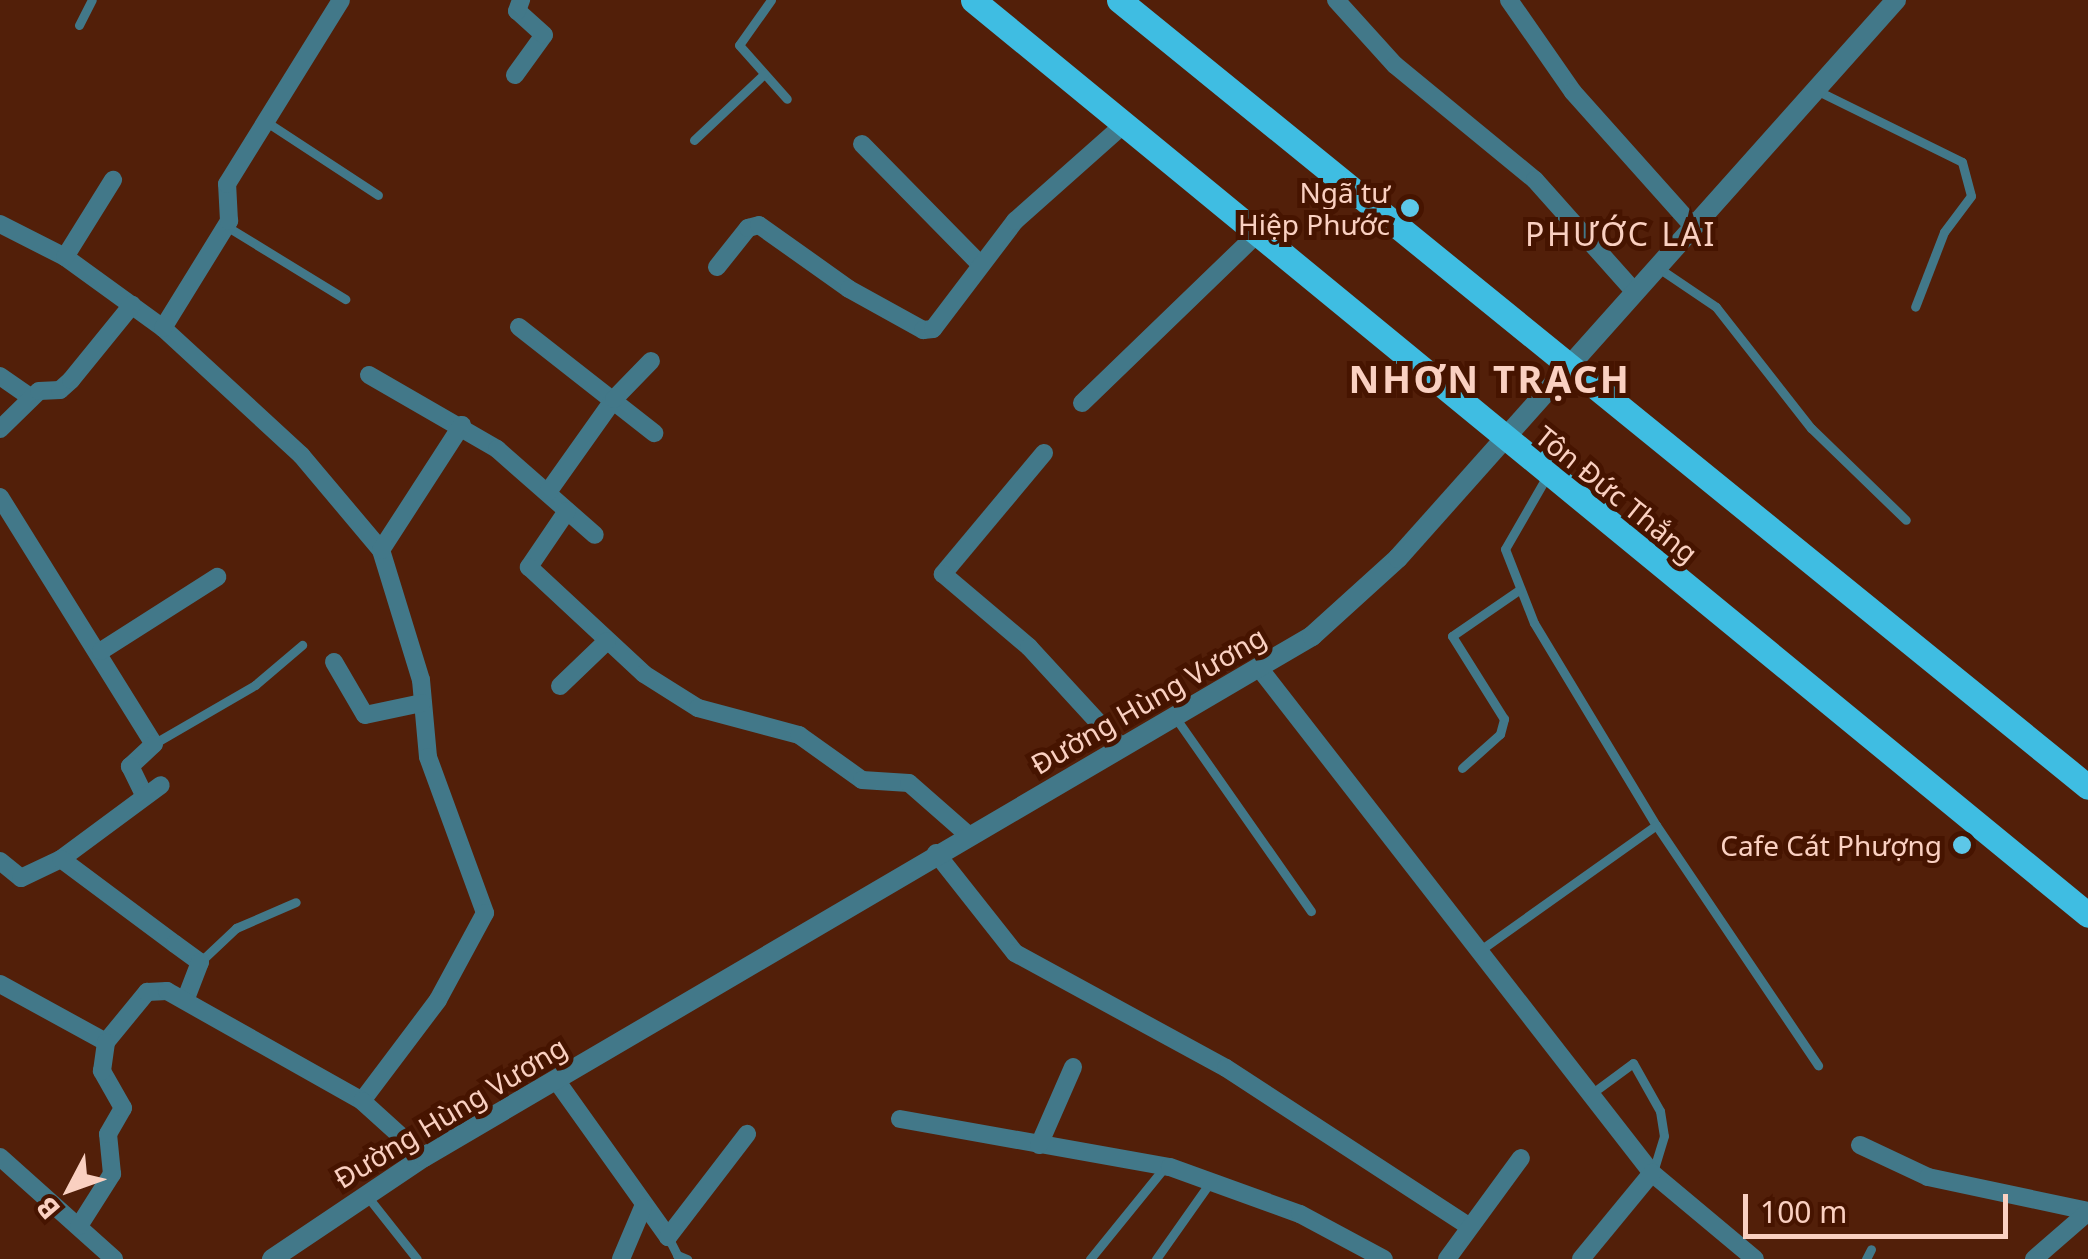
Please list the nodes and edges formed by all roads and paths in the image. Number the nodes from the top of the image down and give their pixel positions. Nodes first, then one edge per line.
1 (92, 0) edge
2 (341, 0) edge
3 (521, 0) edge
4 (771, 0) edge
5 (974, 0) edge
6 (1119, 0) edge
7 (1336, 0) edge
8 (1509, 0) edge
9 (1896, 0) edge
10 (79, 25) dead end
11 (515, 74) dead end
12 (764, 74) junction
13 (1820, 92) junction
14 (788, 99) dead end
15 (262, 120) junction
16 (1123, 124) junction
17 (694, 140) dead end
18 (862, 144) dead end
19 (114, 180) dead end
20 (378, 195) dead end
21 (0, 224) edge
22 (226, 226) junction
23 (1693, 226) junction
24 (1256, 235) junction
25 (65, 256) junction
26 (979, 263) junction
27 (1656, 266) junction
28 (716, 267) dead end
29 (1634, 291) junction
30 (345, 298) dead end
31 (132, 306) junction
32 (1915, 307) dead end
33 (518, 327) dead end
34 (163, 328) junction
35 (651, 361) dead end
36 (1564, 366) junction
37 (369, 374) dead end
38 (0, 376) edge
39 (30, 397) junction
40 (614, 400) junction
41 (1082, 403) dead end
42 (462, 425) junction
43 (0, 429) edge
44 (654, 432) dead end
45 (1503, 439) junction
46 (1044, 453) dead end
47 (1547, 476) junction
48 (548, 492) junction
49 (0, 497) edge
50 (567, 511) junction
51 (1906, 520) dead end
52 (594, 535) dead end
53 (381, 550) junction
54 (217, 577) dead end
55 (1519, 590) junction
56 (607, 641) junction
57 (302, 645) dead end
58 (101, 651) junction
59 (334, 662) dead end
60 (1260, 669) junction
61 (560, 686) dead end
62 (422, 703) junction
63 (1175, 717) junction
64 (154, 744) junction
65 (1121, 747) junction
66 (1462, 768) dead end
67 (161, 785) dead end
68 (2088, 787) edge
69 (144, 795) junction
70 (1656, 825) junction
71 (967, 834) junction
72 (936, 853) junction
73 (60, 859) junction
74 (0, 862) edge
75 (296, 902) dead end
76 (1311, 911) dead end
77 (2088, 915) edge
78 (1479, 951) junction
79 (200, 962) junction
80 (0, 984) edge
81 (186, 999) junction
82 (106, 1042) junction
83 (1818, 1065) dead end
84 (1073, 1067) dead end
85 (556, 1080) junction
86 (1598, 1089) junction
87 (362, 1101) junction
88 (900, 1119) dead end
89 (747, 1134) dead end
90 (1039, 1144) junction
91 (1860, 1145) dead end
92 (0, 1157) edge
93 (424, 1158) junction
94 (1521, 1158) dead end
95 (1166, 1166) junction
96 (1652, 1173) junction
97 (1211, 1181) junction
98 (366, 1194) junction
99 (644, 1207) junction
100 (2088, 1211) edge
101 (1468, 1225) junction
102 (78, 1226) junction
103 (668, 1237) junction
104 (114, 1259) edge
105 (272, 1259) edge
106 (417, 1259) edge
107 (621, 1259) edge
108 (687, 1259) edge
109 (1090, 1259) edge
110 (1156, 1259) edge
111 (1384, 1259) edge
112 (1446, 1259) edge
113 (1581, 1259) edge
114 (1754, 1259) edge
115 (2034, 1259) edge

1 - 10 lane
2 - 15 street
3 - 11 street
4 - 12 lane
5 - 16 main road, Tôn Đức Thắng
6 - 36 main road
7 - 29 street
8 - 23 street
9 - 13 street, Đường Hùng Vương
12 - 14 lane
12 - 17 lane
13 - 23 street, Đường Hùng Vương
13 - 32 lane
15 - 20 lane
15 - 22 street
16 - 24 main road, Tôn Đức Thắng
16 - 26 street
18 - 26 street
19 - 25 street
21 - 25 street
22 - 30 lane
22 - 34 street
23 - 27 street, Đường Hùng Vương
24 - 41 street
24 - 45 main road, Tôn Đức Thắng
25 - 31 street
26 - 28 street
27 - 29 street, Đường Hùng Vương
27 - 51 lane
29 - 36 street, Đường Hùng Vương
31 - 34 street
31 - 39 street
33 - 40 street
34 - 53 street
35 - 40 street
36 - 45 street, Đường Hùng Vương
36 - 68 main road
37 - 42 street
38 - 39 street
39 - 43 street
40 - 44 street
40 - 48 street
42 - 48 street
42 - 53 street
45 - 47 main road, Tôn Đức Thắng
45 - 60 street, Đường Hùng Vương
46 - 65 street
47 - 55 lane
47 - 77 main road, Tôn Đức Thắng
48 - 50 street
49 - 58 street
50 - 52 street
50 - 56 street
53 - 62 street
54 - 58 street
55 - 66 lane
55 - 70 lane
56 - 61 street
56 - 71 street
57 - 64 lane
58 - 64 street
59 - 62 street
60 - 63 street, Đường Hùng Vương
60 - 78 street
62 - 87 street
63 - 65 street, Đường Hùng Vương
63 - 76 lane
64 - 69 street
65 - 71 street, Đường Hùng Vương
67 - 69 street
69 - 73 street
70 - 78 lane
70 - 83 lane
71 - 72 street, Đường Hùng Vương
72 - 85 street, Đường Hùng Vương
72 - 101 street
73 - 74 street
73 - 79 street
75 - 79 lane
78 - 86 street
79 - 81 street
80 - 82 street
81 - 82 street
81 - 87 street
82 - 102 street
84 - 90 street
85 - 93 street, Đường Hùng Vương
85 - 99 street
86 - 96 street
86 - 96 lane
87 - 93 street
88 - 90 street
89 - 103 street
90 - 95 street
91 - 100 street
92 - 102 street
93 - 98 street, Đường Hùng Vương
94 - 101 street
95 - 97 street
95 - 109 lane
96 - 113 street
96 - 114 street
97 - 110 lane
97 - 111 street
98 - 105 street, Đường Hùng Vương
98 - 106 lane
99 - 103 street
99 - 107 street
100 - 115 street
101 - 112 street
102 - 104 street
103 - 108 lane

